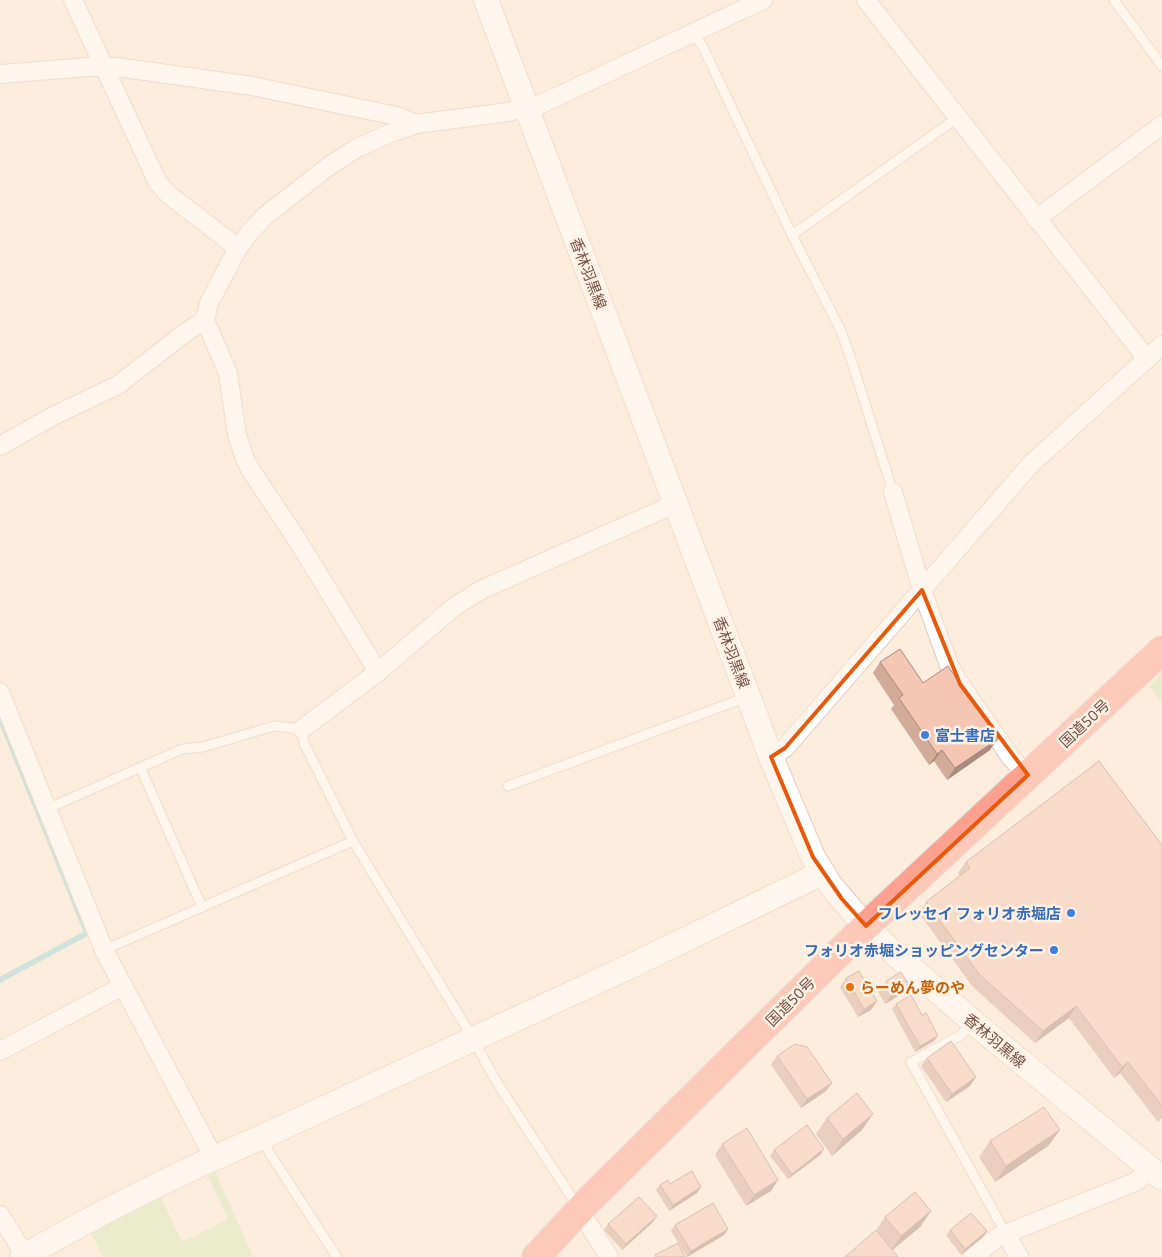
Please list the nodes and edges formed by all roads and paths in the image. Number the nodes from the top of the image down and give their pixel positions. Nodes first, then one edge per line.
1 (73, 0) edge
2 (486, 0) edge
3 (763, 0) edge
4 (866, 0) edge
5 (1114, 0) edge
6 (692, 33) junction
7 (1162, 66) edge
8 (103, 67) junction
9 (0, 74) edge
10 (528, 109) junction
11 (957, 118) junction
12 (416, 124) junction
13 (1162, 125) edge
14 (1036, 219) junction
15 (792, 234) junction
16 (238, 248) junction
17 (205, 320) junction
18 (1162, 345) edge
19 (1147, 359) junction
20 (0, 446) edge
21 (893, 492) joint
22 (675, 504) junction
23 (922, 590) junction
24 (1162, 650) edge
25 (378, 672) junction
26 (0, 692) edge
27 (748, 696) junction
28 (302, 729) junction
29 (771, 757) junction
30 (141, 768) junction
31 (1028, 775) junction
32 (508, 786) dead end
33 (47, 809) junction
34 (352, 840) junction
35 (822, 873) junction
36 (202, 907) junction
37 (866, 926) junction
38 (104, 950) junction
39 (123, 986) junction
40 (973, 1022) junction
41 (473, 1039) junction
42 (0, 1051) edge
43 (262, 1137) junction
44 (214, 1158) junction
45 (1157, 1171) edge
46 (580, 1209) junction
47 (0, 1215) edge
48 (1006, 1234) junction
49 (24, 1256) edge
50 (337, 1257) edge
51 (536, 1257) edge
52 (609, 1257) edge
53 (973, 1257) edge
54 (1019, 1257) edge

1 - 8 street
2 - 10 main road, 香林羽黒線
3 - 6 street
4 - 11 street
5 - 7 lane
6 - 10 street
6 - 15 lane
8 - 9 street
8 - 12 street
8 - 16 street
10 - 12 street
10 - 22 main road, 香林羽黒線
11 - 14 street
11 - 15 lane
12 - 16 street
13 - 14 street
14 - 19 street
15 - 21 lane
16 - 17 street
17 - 20 street
17 - 25 street
18 - 19 street
19 - 23 street
21 - 23 street
22 - 25 street
22 - 27 main road, 香林羽黒線
23 - 29 street
23 - 31 street
24 - 31 highway, 国道50号
25 - 28 street
26 - 33 street
27 - 29 main road, 香林羽黒線
27 - 32 lane
28 - 30 lane
28 - 34 lane
29 - 35 main road, 香林羽黒線
30 - 33 lane
30 - 36 lane
31 - 37 highway, 国道50号
33 - 38 street
34 - 36 lane
34 - 41 lane
35 - 37 main road, 香林羽黒線
35 - 41 main road
36 - 38 lane
37 - 40 main road, 香林羽黒線
37 - 46 highway, 国道50号
38 - 39 street
39 - 42 street
39 - 44 street
40 - 45 main road, 香林羽黒線
40 - 48 lane
41 - 43 main road
41 - 46 lane
43 - 44 main road
43 - 50 lane
44 - 49 main road
45 - 48 street
46 - 51 highway, 国道50号
46 - 52 street
47 - 49 street
48 - 53 street
48 - 54 street

